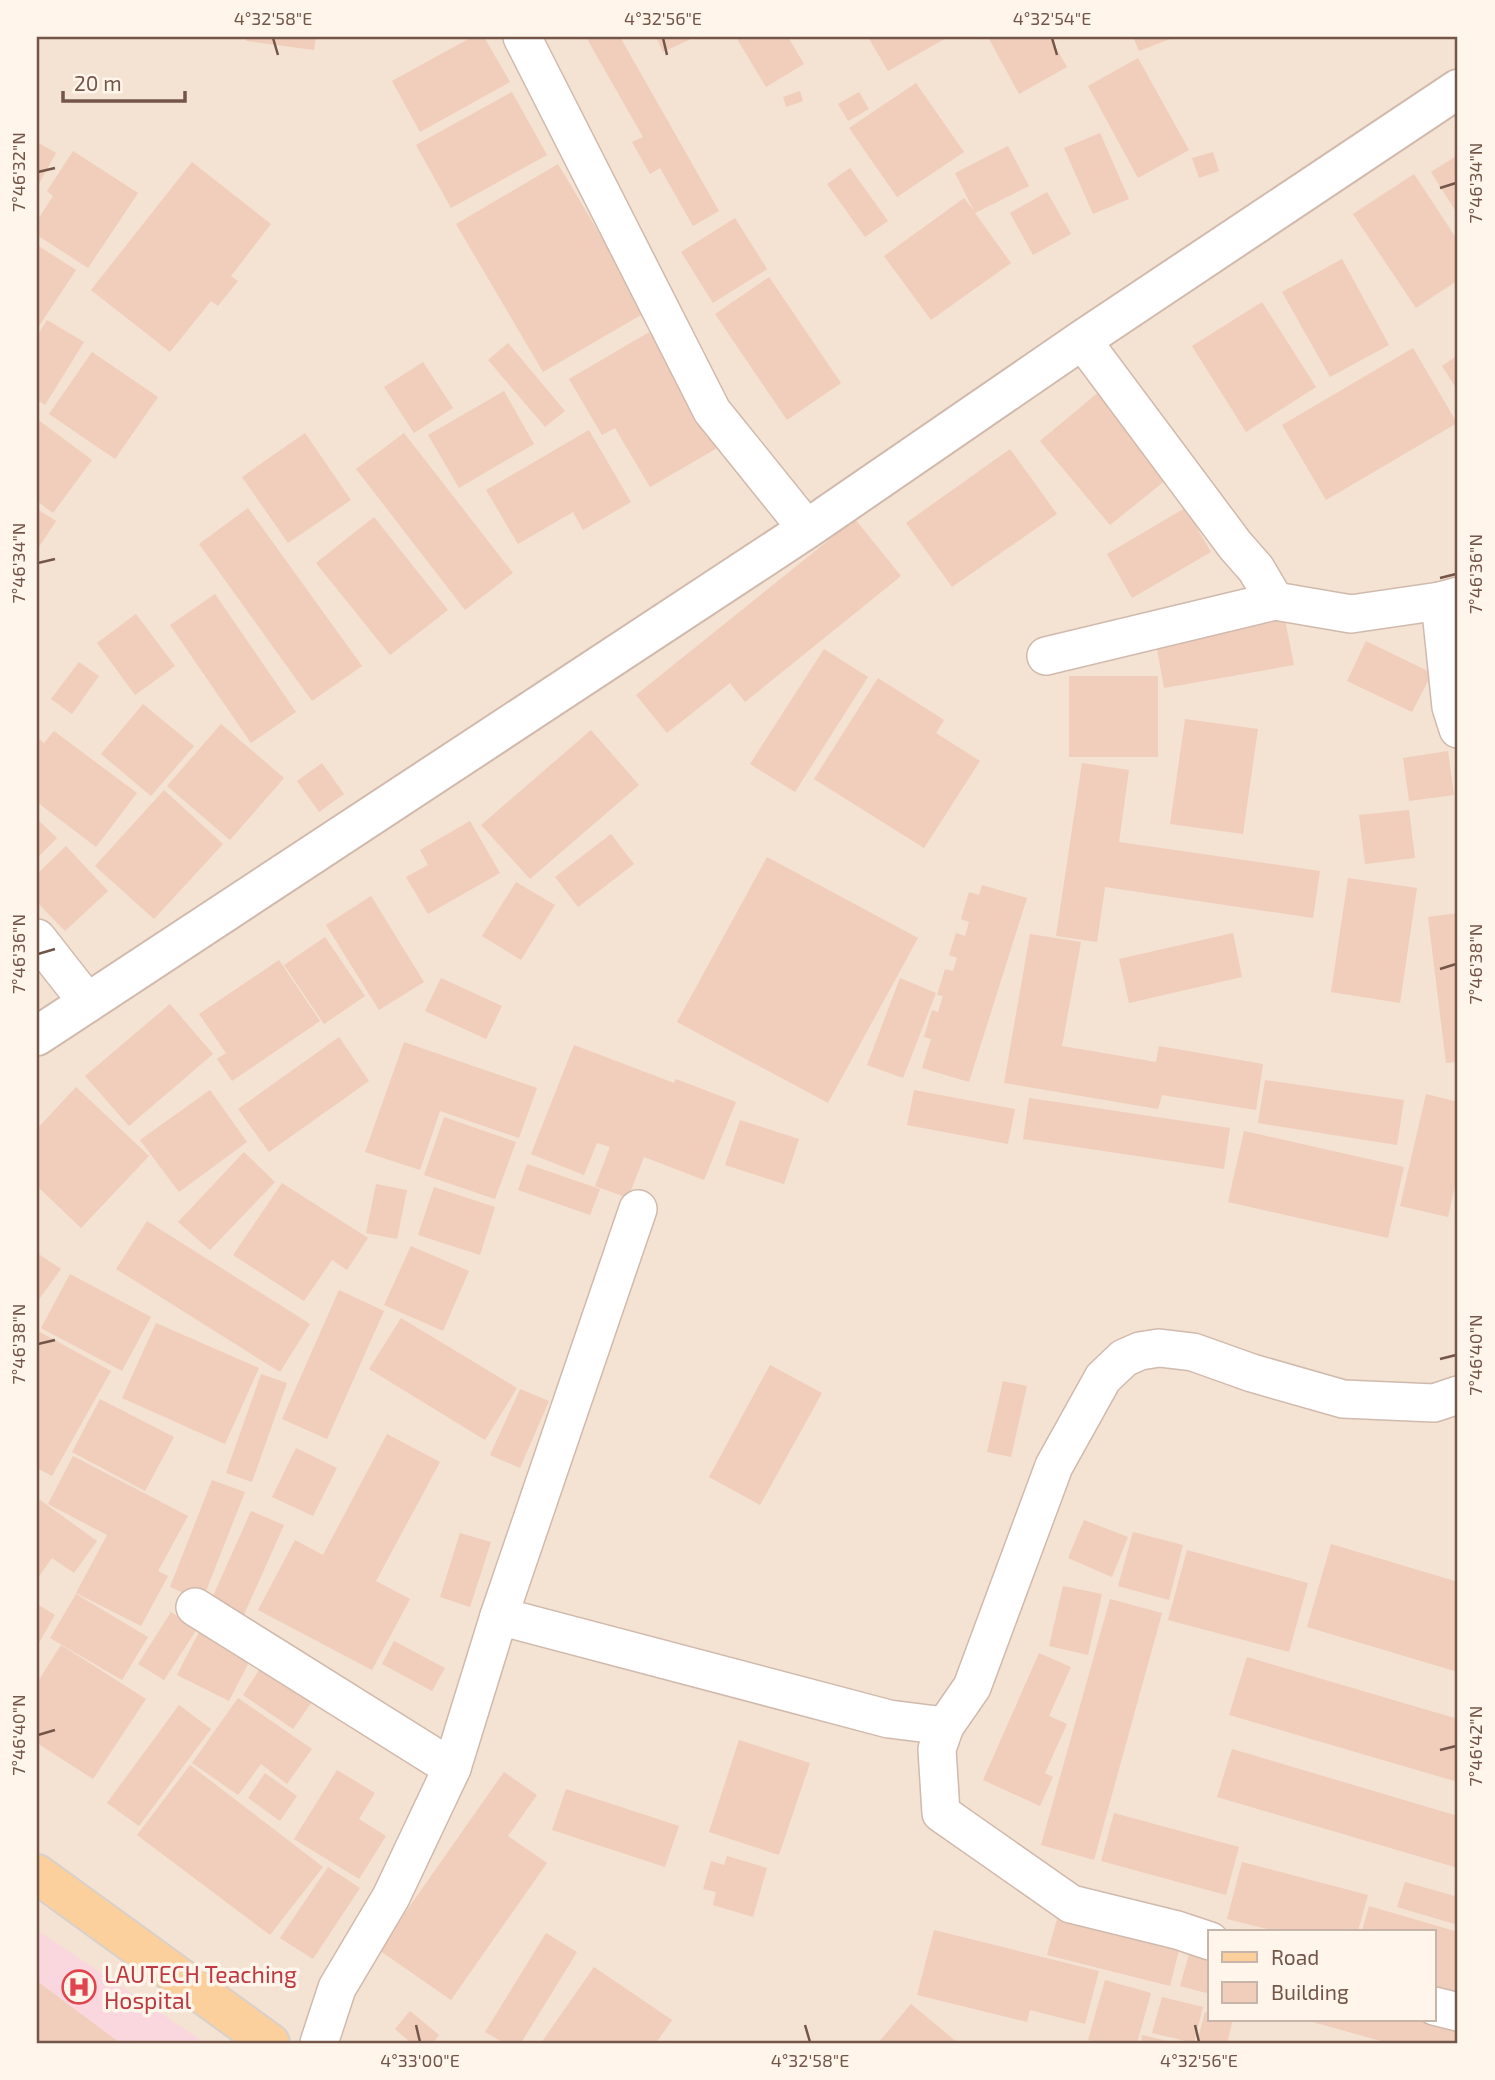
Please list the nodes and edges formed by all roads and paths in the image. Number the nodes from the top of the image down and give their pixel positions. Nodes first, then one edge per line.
1 (524, 40) edge
2 (1458, 89) edge
3 (1082, 341) junction
4 (807, 529) junction
5 (1449, 599) edge
6 (1275, 601) junction
7 (1046, 656) dead end
8 (1458, 729) edge
9 (37, 938) edge
10 (88, 1003) junction
11 (37, 1036) edge
12 (638, 1209) dead end
13 (1458, 1395) edge
14 (195, 1607) dead end
15 (499, 1616) junction
16 (945, 1726) junction
17 (452, 1768) junction
18 (37, 1874) edge
19 (1208, 1940) edge
20 (1436, 2006) edge
21 (1458, 2012) edge
22 (270, 2043) edge
23 (319, 2043) edge

1 - 4 street
2 - 3 street
3 - 4 street
3 - 6 street
4 - 10 street
5 - 6 street
5 - 8 street
6 - 7 street
9 - 10 street
10 - 11 street
12 - 15 street
13 - 16 street
14 - 17 street
15 - 16 street
15 - 17 street
16 - 19 street
17 - 23 street
18 - 22 main road
20 - 21 street

